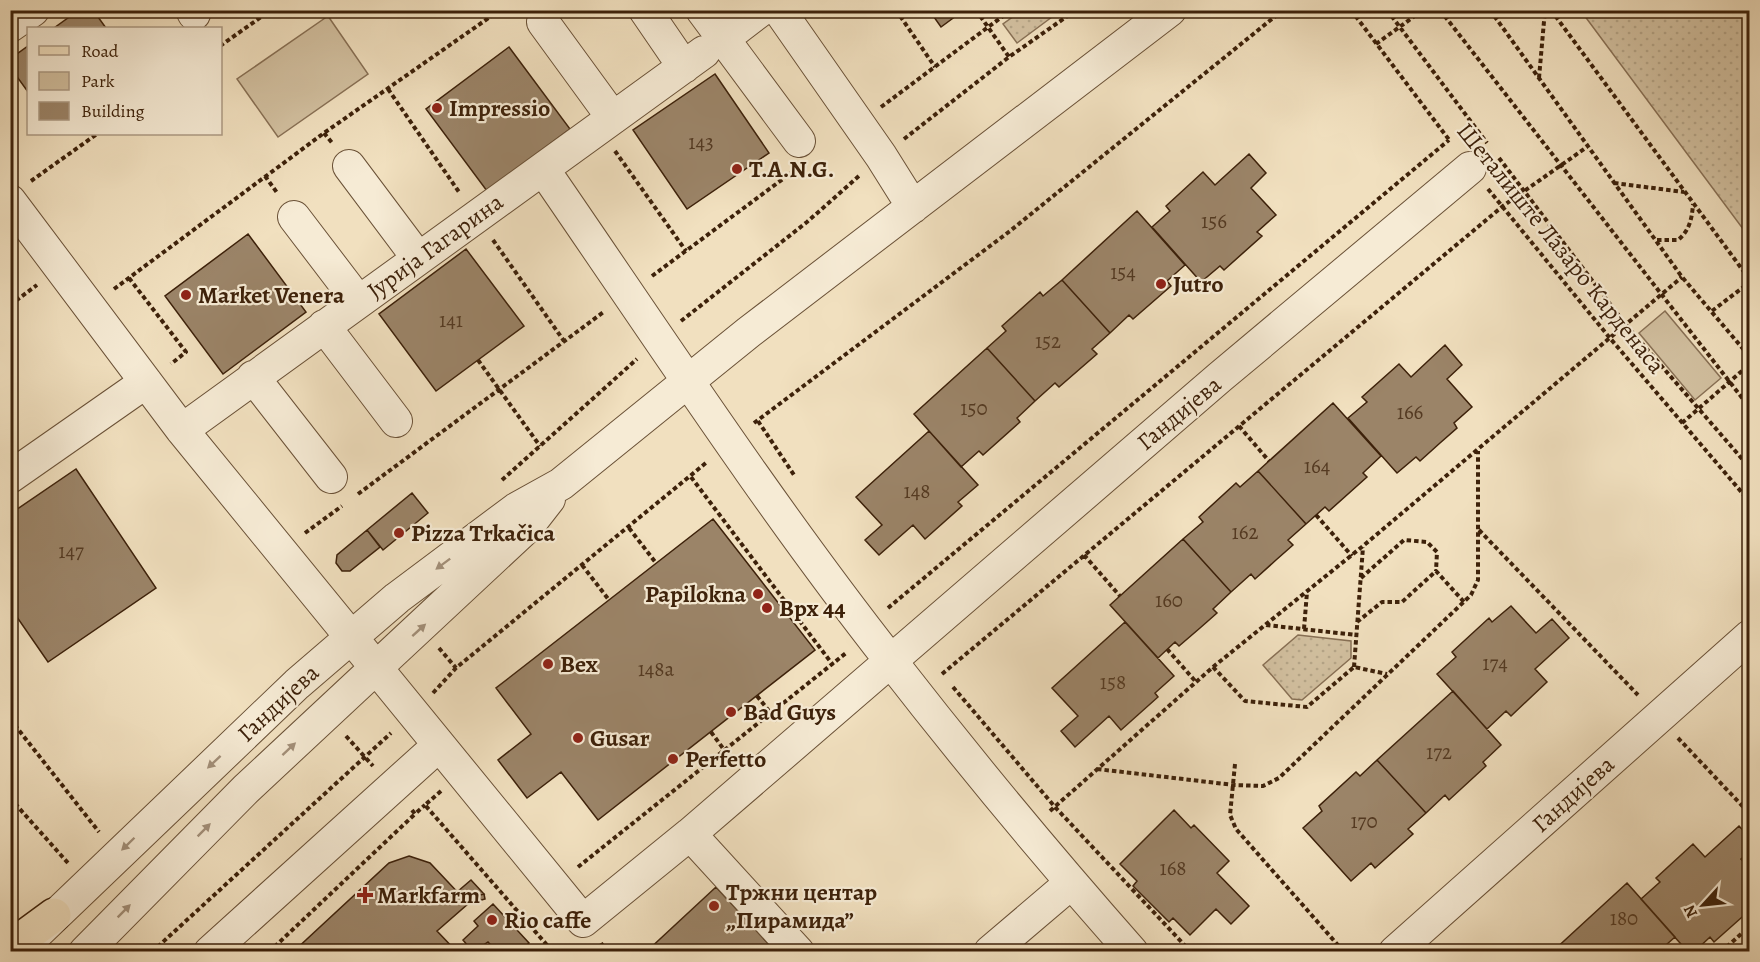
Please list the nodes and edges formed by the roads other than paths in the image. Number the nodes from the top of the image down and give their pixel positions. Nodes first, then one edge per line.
1 (645, 10) edge
2 (702, 10) edge
3 (761, 10) edge
4 (779, 10) edge
5 (1170, 10) edge
6 (543, 22) dead end
7 (704, 53) junction
8 (606, 123) junction
9 (799, 141) dead end
10 (1485, 156) road end
11 (350, 166) dead end
12 (543, 169) junction
13 (20, 191) edge
14 (913, 207) junction
15 (294, 217) dead end
16 (418, 258) junction
17 (358, 301) junction
18 (324, 326) junction
19 (252, 377) junction
20 (688, 380) junction
21 (146, 382) junction
22 (396, 421) dead end
23 (182, 430) junction
24 (10, 477) edge
25 (331, 477) dead end
26 (561, 484) junction
27 (1749, 636) edge
28 (350, 637) junction
29 (901, 650) junction
30 (376, 669) junction
31 (438, 746) junction
32 (690, 834) junction
33 (1071, 883) junction
34 (54, 915) junction
35 (10, 940) edge
36 (19, 951) edge
37 (85, 951) edge
38 (210, 951) edge
39 (798, 951) edge
40 (990, 951) edge
41 (1132, 951) edge
42 (1395, 951) edge

1 - 7 street
2 - 7 street
3 - 7 street, Јурија Гагарина
4 - 14 street
5 - 14 street, Гандијева
6 - 8 street
7 - 8 street, Јурија Гагарина
7 - 9 street
8 - 12 street, Јурија Гагарина
10 - 29 street, Гандијева
11 - 16 street
12 - 16 street, Јурија Гагарина
12 - 20 street
13 - 21 street
14 - 20 street, Гандијева
15 - 17 street
16 - 17 street, Јурија Гагарина
17 - 18 street, Јурија Гагарина
18 - 19 street, Јурија Гагарина
18 - 22 street
19 - 23 street, Јурија Гагарина
19 - 25 street
20 - 26 street, Гандијева
20 - 29 street
21 - 23 street
21 - 24 street
23 - 28 street
26 -> 28 street, Гандијева
30 -> 26 street, Гандијева
27 - 42 street, Гандијева
28 - 30 street
28 -> 34 street, Гандијева
29 - 32 street, Гандијева
29 - 33 street
30 - 31 street
37 -> 30 street, Гандијева
31 - 32 street, Гандијева
31 - 38 street
32 - 39 street
33 - 40 street
33 - 41 street
34 - 35 main road
34 - 36 street, Гандијева

